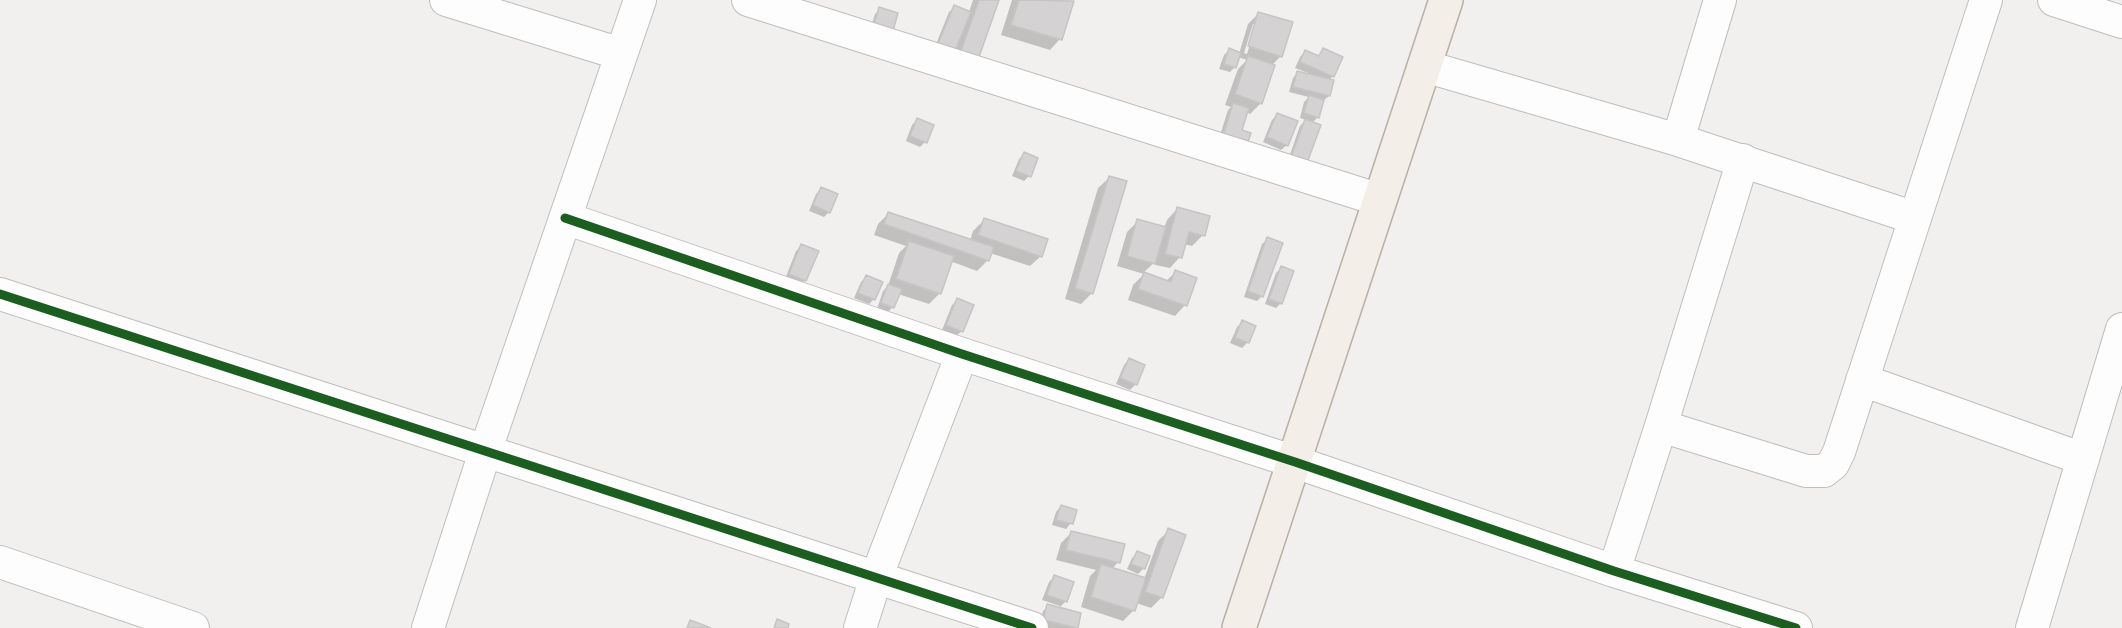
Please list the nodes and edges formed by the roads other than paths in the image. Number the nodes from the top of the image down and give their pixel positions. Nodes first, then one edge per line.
1 (446, 0) edge
2 (640, 0) edge
3 (748, 0) edge
4 (1446, 0) edge
5 (1720, 0) edge
6 (1986, 0) edge
7 (2054, 0) edge
8 (2122, 22) edge
9 (621, 54) junction
10 (1424, 66) junction
11 (1678, 140) junction
12 (1743, 160) junction
13 (1380, 200) junction
14 (565, 218) junction
15 (1915, 218) junction
16 (0, 294) edge
17 (2122, 329) edge
18 (962, 354) junction
19 (1862, 380) junction
20 (1661, 426) junction
21 (485, 452) junction
22 (2083, 459) junction
23 (1295, 462) junction
24 (0, 562) edge
25 (1614, 571) junction
26 (876, 578) junction
27 (1788, 627) edge
28 (193, 628) edge
29 (428, 628) edge
30 (860, 628) edge
31 (1032, 628) edge
32 (1239, 628) edge
33 (2032, 628) edge

1 - 9 street
2 - 9 street
3 - 13 street
4 - 10 main road
5 - 11 street
6 - 15 street
7 - 8 street
9 - 14 street
10 - 11 street
10 - 13 main road
11 - 12 street
12 - 15 street
12 - 20 street
13 - 23 main road
14 - 18 street
14 - 21 street
15 - 19 street
16 - 21 street
17 - 22 street
18 - 23 street
18 - 26 street
19 - 20 street
19 - 22 street
20 - 25 street
21 - 26 street
21 - 29 street
22 - 33 street
23 - 25 street
23 - 32 main road
24 - 28 street
25 - 27 street
26 - 30 street
26 - 31 street

